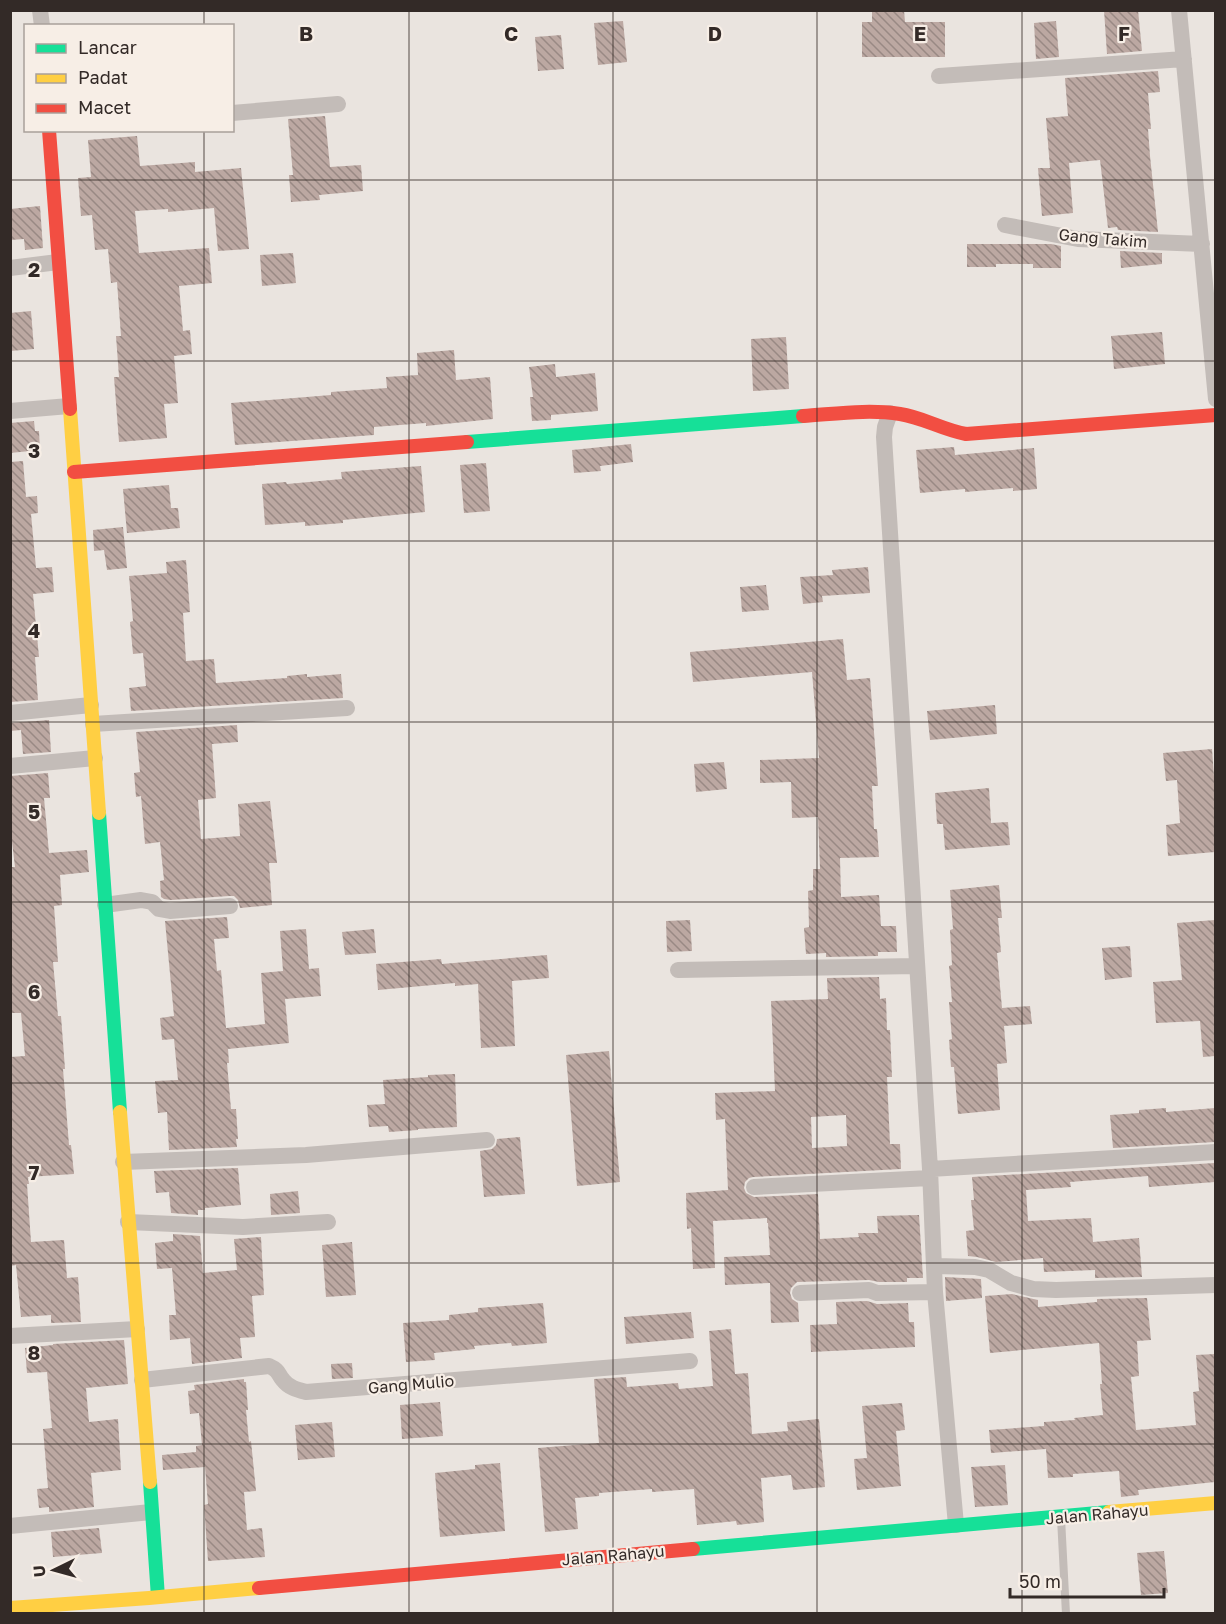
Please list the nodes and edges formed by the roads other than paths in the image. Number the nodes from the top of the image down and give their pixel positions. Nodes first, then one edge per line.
1 (1179, 10) edge
2 (1184, 59) junction
3 (939, 76) dead end
4 (338, 104) dead end
5 (234, 113) edge
6 (49, 132) edge
7 (1005, 225) dead end
8 (1202, 244) junction
9 (58, 262) junction
10 (10, 268) edge
11 (1215, 399) edge
12 (69, 406) junction
13 (10, 411) edge
14 (890, 413) junction
15 (1215, 415) edge
16 (74, 472) junction
17 (91, 705) junction
18 (346, 708) dead end
19 (10, 713) edge
20 (93, 724) junction
21 (95, 758) junction
22 (10, 766) edge
23 (105, 905) junction
24 (230, 906) dead end
25 (917, 966) junction
26 (678, 970) dead end
27 (487, 1140) dead end
28 (1215, 1152) edge
29 (123, 1162) junction
30 (930, 1174) junction
31 (754, 1187) dead end
32 (128, 1222) junction
33 (328, 1222) dead end
34 (935, 1266) junction
35 (1215, 1285) edge
36 (935, 1292) junction
37 (800, 1293) dead end
38 (137, 1329) junction
39 (10, 1336) edge
40 (690, 1361) dead end
41 (142, 1380) junction
42 (1215, 1503) edge
43 (151, 1512) junction
44 (1061, 1518) junction
45 (956, 1525) junction
46 (10, 1526) edge
47 (152, 1600) junction
48 (10, 1608) edge
49 (1066, 1614) edge

1 - 2 street
2 - 3 street
2 - 8 street
4 - 5 street
6 - 9 street
7 - 8 street, Gang Takim
8 - 11 street
9 - 10 street
9 - 12 street
12 - 13 street
12 - 16 street
14 - 15 street
14 - 16 street
14 - 25 street
16 - 17 street
17 - 19 street
17 - 20 street
18 - 20 street
20 - 21 street
21 - 22 street
21 - 23 street
23 - 24 street
23 - 29 street
25 - 26 street
25 - 30 street
27 - 29 street
28 - 30 street
29 - 32 street
30 - 31 street
30 - 34 street
32 - 33 street
32 - 38 street
34 - 35 street
34 - 36 street
36 - 37 street
36 - 45 street
38 - 39 street
38 - 41 street
40 - 41 street, Gang Mulio
41 - 43 street
42 - 44 street, Jalan Rahayu
43 - 46 street
43 - 47 street
44 - 45 street, Jalan Rahayu
44 - 49 lane
45 - 47 street, Jalan Rahayu
47 - 48 street, Jalan Rahayu

